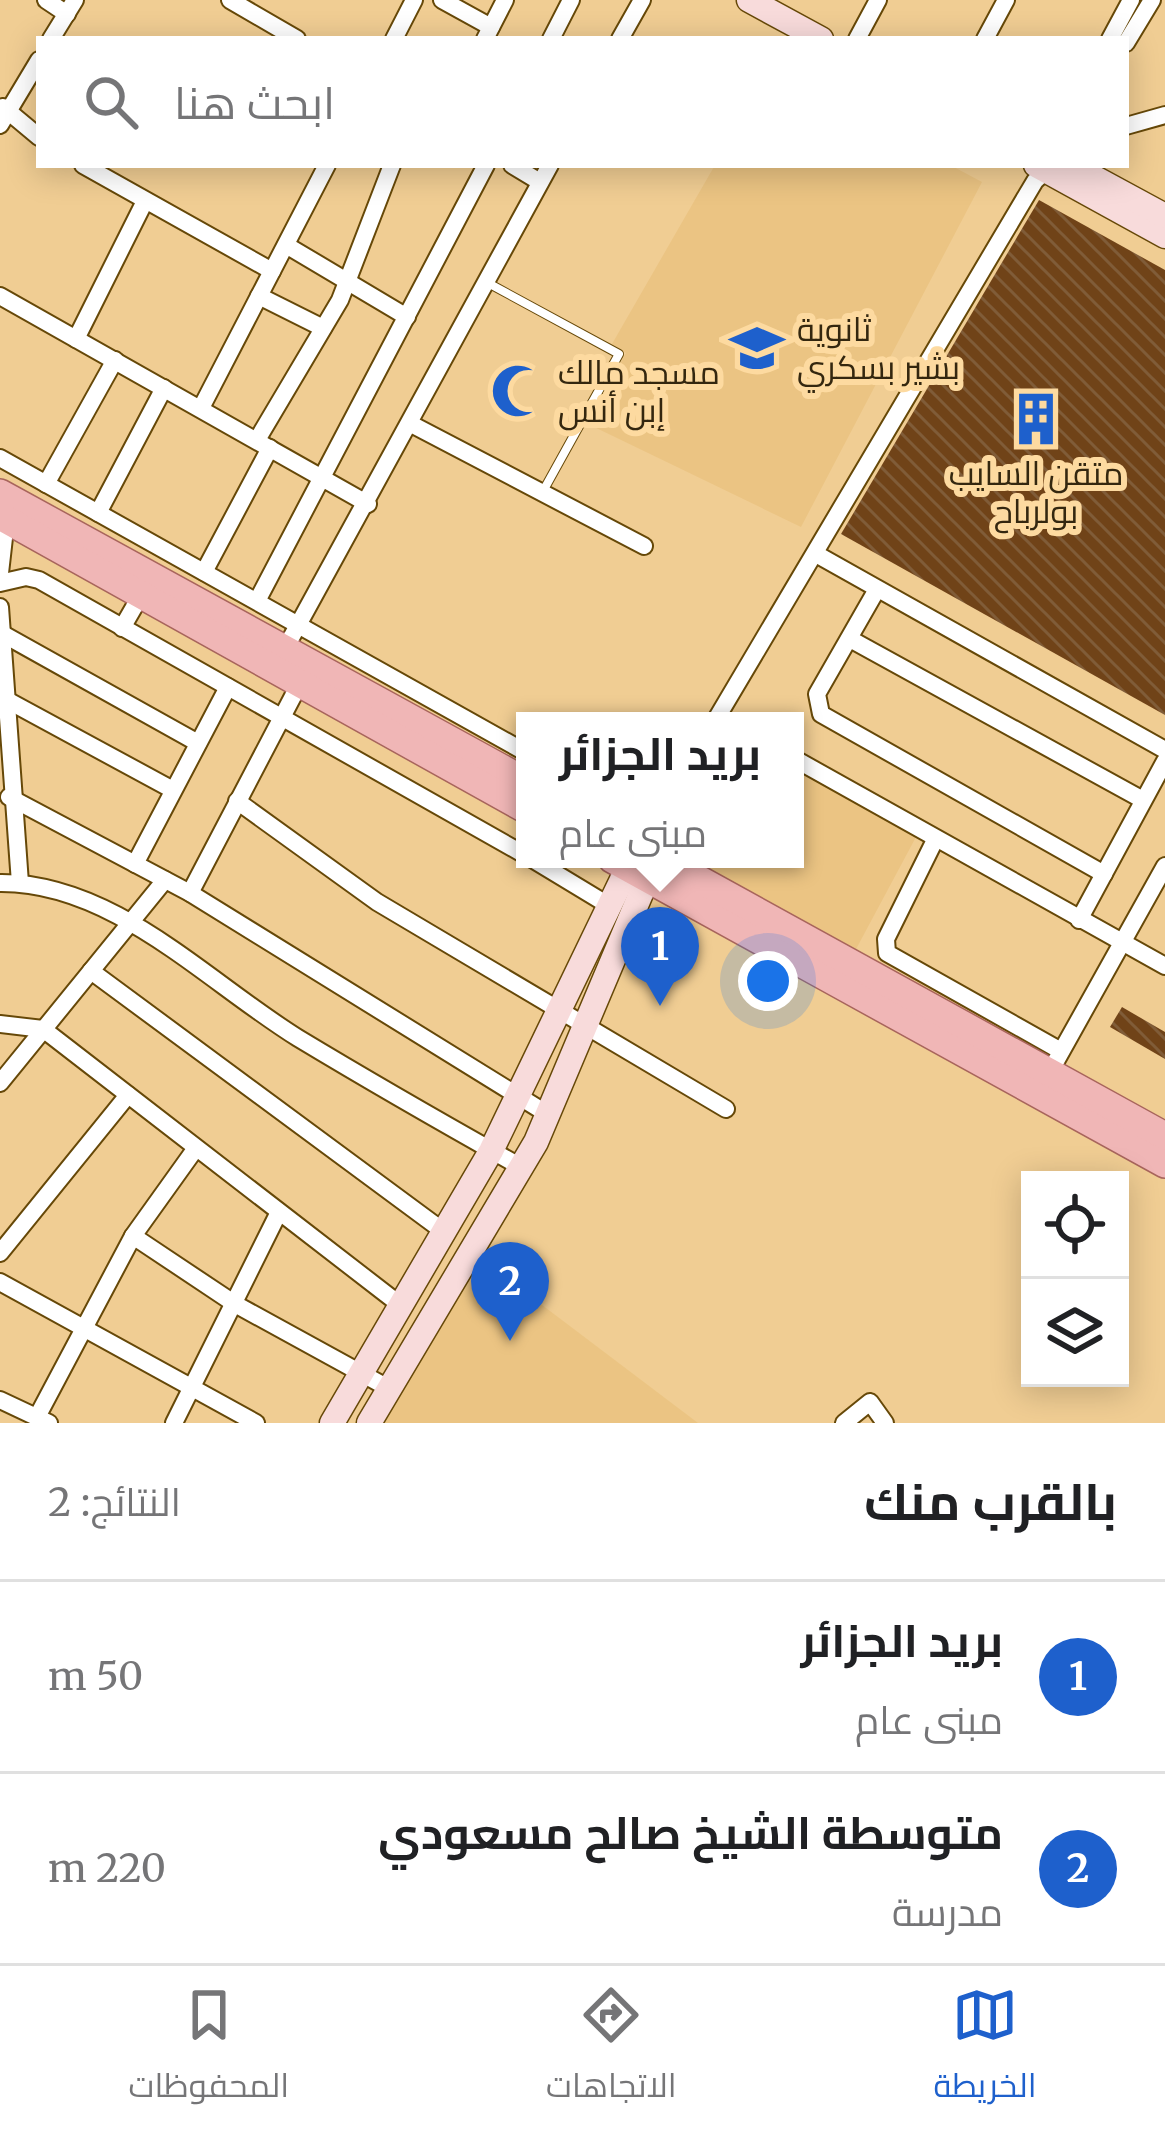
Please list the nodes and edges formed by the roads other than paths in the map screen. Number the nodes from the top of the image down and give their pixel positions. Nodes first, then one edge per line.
1 (46, 0) edge
2 (230, 0) edge
3 (415, 0) edge
4 (442, 0) edge
5 (505, 0) edge
6 (571, 0) edge
7 (642, 0) edge
8 (749, 0) edge
9 (878, 0) edge
10 (1006, 0) edge
11 (1131, 0) edge
12 (1152, 0) edge
13 (250, 5) edge
14 (71, 7) edge
15 (488, 33) edge
16 (277, 34) edge
17 (55, 36) edge
18 (396, 36) edge
19 (552, 36) edge
20 (622, 36) edge
21 (815, 36) edge
22 (858, 36) edge
23 (987, 36) edge
24 (1112, 36) edge
25 (1129, 39) edge
26 (36, 64) edge
27 (3, 114) edge
28 (1165, 115) edge
29 (1129, 125) edge
30 (36, 135) edge
31 (88, 168) edge
32 (325, 168) edge
33 (391, 168) edge
34 (484, 168) edge
35 (517, 168) edge
36 (548, 168) edge
37 (1045, 168) edge
38 (540, 182) junction
39 (145, 202) junction
40 (1165, 216) edge
41 (1165, 236) edge
42 (286, 245) junction
43 (272, 271) junction
44 (346, 279) junction
45 (487, 282) junction
46 (0, 296) edge
47 (260, 296) junction
48 (407, 316) junction
49 (323, 328) junction
50 (76, 339) junction
51 (115, 361) junction
52 (164, 388) junction
53 (201, 408) junction
54 (411, 424) junction
55 (264, 444) junction
56 (0, 458) edge
57 (322, 478) junction
58 (46, 484) junction
59 (542, 493) junction
60 (368, 504) junction
61 (2, 509) edge
62 (98, 513) junction
63 (644, 547) dead end
64 (816, 554) junction
65 (0, 572) edge
66 (204, 572) junction
67 (0, 583) edge
68 (876, 591) junction
69 (141, 595) junction
70 (257, 601) junction
71 (0, 608) edge
72 (122, 628) junction
73 (2, 633) edge
74 (850, 639) junction
75 (286, 648) junction
76 (2, 668) edge
77 (305, 672) junction
78 (228, 687) junction
79 (5, 699) junction
80 (724, 712) edge
81 (282, 717) junction
82 (198, 743) junction
83 (484, 744) junction
84 (516, 750) edge
85 (1165, 750) edge
86 (1165, 761) edge
87 (804, 764) edge
88 (4, 773) edge
89 (516, 773) edge
90 (173, 790) junction
91 (495, 792) junction
92 (10, 797) junction
93 (1143, 800) junction
94 (237, 801) junction
95 (516, 803) edge
96 (477, 825) junction
97 (935, 840) junction
98 (516, 849) edge
99 (135, 864) junction
100 (1165, 866) edge
101 (547, 868) edge
102 (636, 868) edge
103 (638, 868) edge
104 (647, 868) edge
105 (1104, 874) junction
106 (166, 880) junction
107 (0, 883) edge
108 (20, 883) junction
109 (190, 893) junction
110 (608, 905) junction
111 (1079, 920) junction
112 (132, 925) junction
113 (1122, 943) junction
114 (1165, 966) edge
115 (91, 971) junction
116 (559, 1009) junction
117 (0, 1024) edge
118 (584, 1028) junction
119 (43, 1029) junction
120 (1049, 1072) junction
121 (0, 1083) edge
122 (128, 1096) junction
123 (518, 1100) junction
124 (726, 1109) dead end
125 (549, 1114) junction
126 (1165, 1136) edge
127 (196, 1148) junction
128 (491, 1150) junction
129 (1165, 1165) edge
130 (521, 1167) junction
131 (279, 1212) junction
132 (442, 1232) junction
133 (133, 1236) junction
134 (0, 1253) edge
135 (0, 1282) edge
136 (235, 1304) junction
137 (399, 1304) junction
138 (81, 1327) junction
139 (361, 1372) junction
140 (190, 1388) junction
141 (390, 1389) junction
142 (0, 1400) edge
143 (43, 1420) edge
144 (174, 1423) edge
145 (256, 1423) edge
146 (332, 1423) edge
147 (369, 1423) edge
148 (844, 1423) edge
149 (885, 1423) edge

1 - 14 street
2 - 13 street
3 - 18 street
4 - 15 street
5 - 15 street
6 - 19 street
7 - 20 street
8 - 21 main road
9 - 22 street
10 - 23 street
11 - 24 street
12 - 25 street
13 - 16 street
14 - 17 street
26 - 27 street
27 - 30 street
28 - 29 street
31 - 39 street
32 - 42 street
33 - 44 street
34 - 48 street
35 - 38 street
36 - 38 street
37 - 40 main road
37 - 41 main road
37 - 64 street
38 - 45 street
39 - 43 street
39 - 50 street
42 - 43 street
42 - 44 street
43 - 47 street
44 - 48 street
44 - 49 street
45 - 54 street
45 - 59 lane
46 - 50 street
47 - 49 street
47 - 53 street
48 - 57 street
49 - 55 street
50 - 51 street
51 - 52 street
51 - 58 street
52 - 53 street
52 - 62 street
53 - 55 street
54 - 59 street
54 - 60 street
55 - 57 street
55 - 66 street
56 - 58 street
57 - 60 street
57 - 70 street
58 - 62 street
59 - 63 street
60 - 75 street
61 - 65 street
61 - 69 main road
61 - 75 main road
62 - 66 street
64 - 68 street
64 - 80 street
66 - 70 street
67 - 72 street
68 - 74 street
68 - 85 street
69 - 72 street
69 - 75 main road
70 - 75 street
71 - 73 street
72 - 78 street
73 - 76 street
73 - 82 street
74 - 93 street
74 - 105 street
75 - 77 main road
75 - 83 street
76 - 79 street
77 - 81 street
77 - 83 main road
77 - 91 main road
78 - 81 street
78 - 82 street
79 - 88 street
79 - 90 street
81 - 94 street
81 - 96 street
82 - 90 street
83 - 84 street
83 - 89 main road
86 - 93 street
87 - 97 street
88 - 92 street
90 - 99 street
91 - 95 main road
91 - 96 street
92 - 99 street
92 - 108 street
93 - 105 street
94 - 109 street
94 - 116 street
96 - 98 street
97 - 111 street
97 - 120 street
99 - 106 street
100 - 113 street
101 - 110 street
102 - 110 main road
103 - 118 main road
104 - 120 main road
105 - 111 street
106 - 109 street
106 - 112 street
107 - 108 street
108 - 112 street
109 - 123 street
110 - 116 main road
111 - 113 street
112 - 115 street
112 - 128 street
113 - 114 street
113 - 120 street
115 - 119 street
115 - 132 street
116 - 118 street
116 - 123 main road
117 - 119 street
118 - 124 street
118 - 125 main road
119 - 121 street
119 - 122 street
120 - 126 main road
120 - 129 main road
122 - 127 street
122 - 134 street
123 - 125 street
123 - 128 main road
125 - 130 main road
127 - 131 street
127 - 133 street
128 - 130 street
128 - 132 main road
130 - 141 main road
131 - 136 street
131 - 137 street
132 - 137 main road
133 - 136 street
133 - 138 street
135 - 138 street
136 - 139 street
136 - 140 street
137 - 139 main road
138 - 140 street
138 - 143 street
139 - 141 street
139 - 146 main road
140 - 144 street
140 - 145 street
141 - 147 main road
142 - 143 street
148 - 149 street

